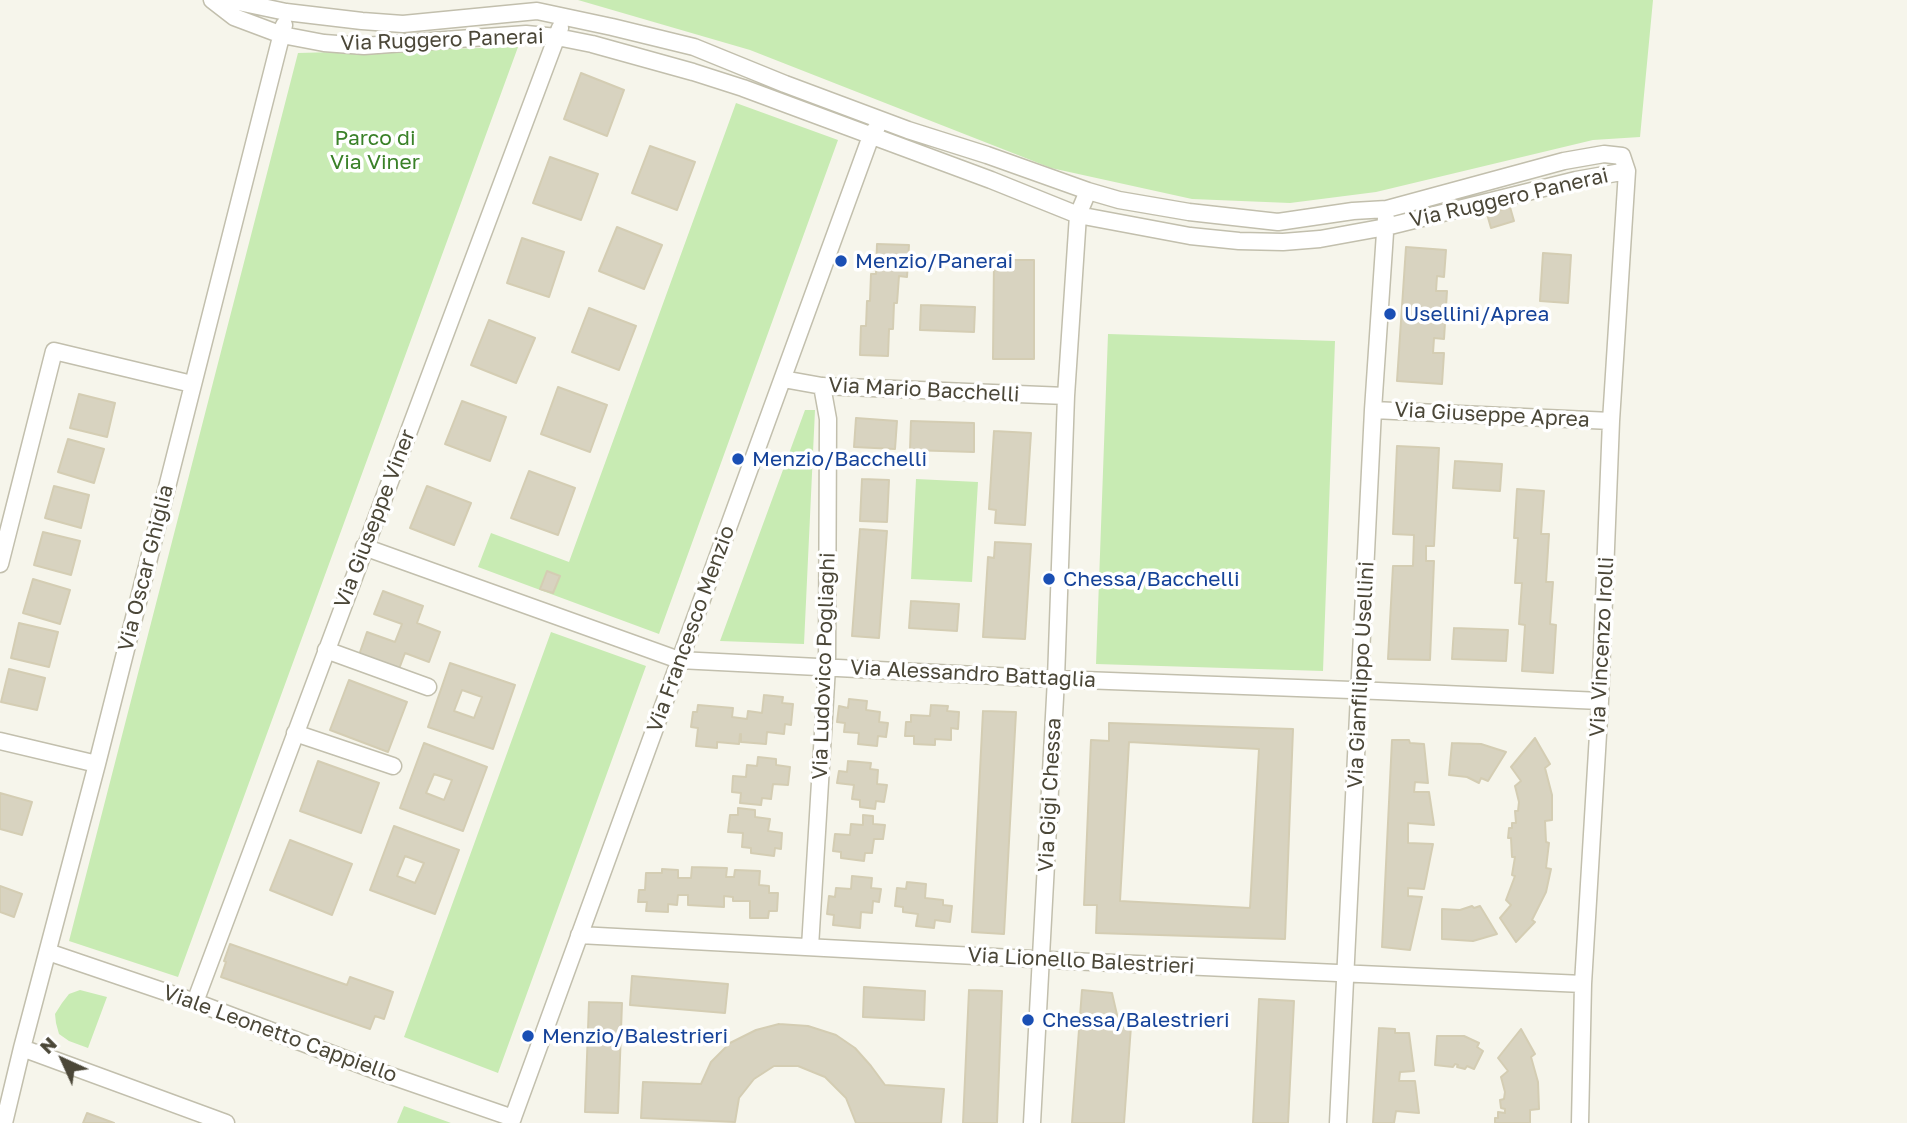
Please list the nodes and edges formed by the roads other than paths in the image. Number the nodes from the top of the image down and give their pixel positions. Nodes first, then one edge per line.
1 (212, 0) edge
2 (229, 0) edge
3 (286, 12) junction
4 (564, 17) junction
5 (282, 35) junction
6 (557, 37) junction
7 (881, 120) junction
8 (871, 136) junction
9 (1627, 171) junction
10 (1088, 191) junction
11 (1387, 208) junction
12 (1078, 215) junction
13 (1386, 227) junction
14 (783, 379) junction
15 (192, 384) junction
16 (822, 386) junction
17 (1066, 396) junction
18 (1373, 410) junction
19 (1611, 421) junction
20 (364, 547) junction
21 (0, 564) edge
22 (326, 650) junction
23 (679, 660) junction
24 (827, 667) junction
25 (1056, 679) junction
26 (428, 687) dead end
27 (1360, 690) junction
28 (1600, 701) junction
29 (295, 733) junction
30 (0, 741) edge
31 (97, 764) junction
32 (393, 766) dead end
33 (579, 935) junction
34 (810, 947) junction
35 (48, 951) junction
36 (1041, 959) junction
37 (1346, 973) junction
38 (1583, 984) junction
39 (195, 1002) junction
40 (22, 1048) junction
41 (512, 1120) edge
42 (4, 1123) edge
43 (226, 1123) edge
44 (1032, 1123) edge
45 (1338, 1123) edge
46 (1580, 1123) edge

1 - 5 street, Via Ruggero Panerai
2 - 3 street, Via Ruggero Panerai
3 - 4 street, Via Ruggero Panerai
3 - 5 street, Via Oscar Ghiglia
4 - 6 street, Via Ruggero Panerai
4 - 7 street, Via Ruggero Panerai
5 - 6 street, Via Ruggero Panerai
5 - 15 street, Via Oscar Ghiglia
6 - 8 street, Via Ruggero Panerai
6 - 20 street, Via Giuseppe Viner
7 - 8 street
7 - 10 street, Via Ruggero Panerai
8 - 12 street, Via Ruggero Panerai
8 - 14 street, Via Francesco Menzio
9 - 11 street, Via Ruggero Panerai
9 - 13 street, Via Ruggero Panerai
9 - 19 street, Via Vincenzo Irolli
10 - 11 street, Via Ruggero Panerai
10 - 12 street
11 - 13 street, Via Ruggero Panerai
12 - 13 street, Via Ruggero Panerai
12 - 17 street, Via Gigi Chessa
13 - 18 street, Via Gianfilippo Usellini
14 - 16 street, Via Mario Bacchelli
14 - 23 street, Via Francesco Menzio
15 - 21 street
15 - 31 street, Via Oscar Ghiglia
16 - 17 street, Via Mario Bacchelli
16 - 24 street, Via Ludovico Pogliaghi
17 - 25 street, Via Gigi Chessa
18 - 19 street, Via Giuseppe Aprea
18 - 27 street, Via Gianfilippo Usellini
19 - 28 street, Via Vincenzo Irolli
20 - 22 street, Via Giuseppe Viner
20 - 23 street, Via Alessandro Battaglia
22 - 26 street
22 - 29 street, Via Giuseppe Viner
23 - 24 street, Via Alessandro Battaglia
23 - 33 street, Via Francesco Menzio
24 - 25 street, Via Alessandro Battaglia
24 - 34 street, Via Ludovico Pogliaghi
25 - 27 street, Via Alessandro Battaglia
25 - 36 street, Via Gigi Chessa
27 - 28 street, Via Alessandro Battaglia
27 - 37 street, Via Gianfilippo Usellini
28 - 38 street, Via Vincenzo Irolli
29 - 32 street
29 - 39 street, Via Giuseppe Viner
30 - 31 street
31 - 35 street, Via Oscar Ghiglia
33 - 34 street, Via Lionello Balestrieri
33 - 41 street, Via Francesco Menzio
34 - 36 street, Via Lionello Balestrieri
35 - 39 street, Viale Leonetto Cappiello
35 - 40 street, Via Oscar Ghiglia
36 - 37 street, Via Lionello Balestrieri
36 - 44 street, Via Gigi Chessa
37 - 38 street, Via Lionello Balestrieri
37 - 45 street, Via Gianfilippo Usellini
38 - 46 street, Via Vincenzo Irolli
39 - 41 street, Viale Leonetto Cappiello
40 - 42 street, Via Oscar Ghiglia
40 - 43 street

